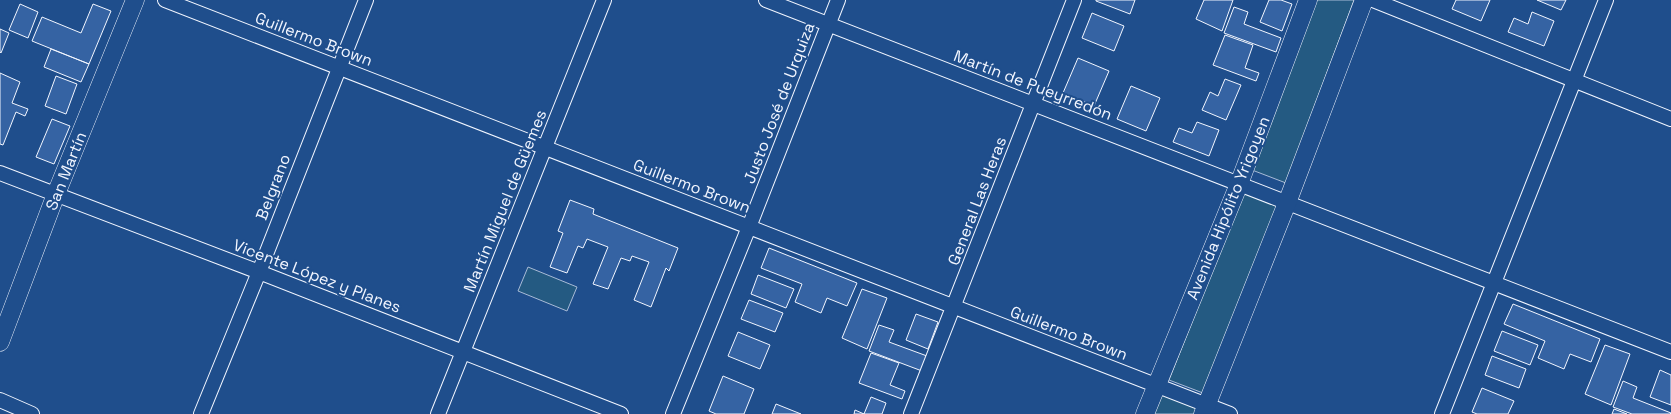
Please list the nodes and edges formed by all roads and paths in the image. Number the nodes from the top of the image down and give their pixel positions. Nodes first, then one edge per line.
1 (135, 0) edge
2 (164, 0) edge
3 (366, 0) edge
4 (604, 0) edge
5 (766, 0) edge
6 (838, 0) edge
7 (1074, 0) edge
8 (1308, 0) edge
9 (1364, 0) edge
10 (1373, 0) edge
11 (1606, 0) edge
12 (829, 24) junction
13 (339, 68) junction
14 (1574, 80) junction
15 (1034, 104) junction
16 (1671, 119) edge
17 (546, 148) junction
18 (0, 173) edge
19 (1239, 184) junction
20 (56, 194) junction
21 (1287, 203) junction
22 (749, 227) junction
23 (259, 272) junction
24 (1493, 283) junction
25 (954, 307) junction
26 (0, 342) edge
27 (462, 352) junction
28 (1671, 352) edge
29 (1157, 386) junction
30 (0, 400) edge
31 (1204, 409) edge
32 (32, 414) edge
33 (201, 414) edge
34 (438, 414) edge
35 (621, 414) edge
36 (673, 414) edge
37 (911, 414) edge
38 (1145, 414) edge
39 (1230, 414) edge
40 (1442, 414) edge

1 - 20 main road, San Martín
2 - 13 street, Guillermo Brown
3 - 13 street, Belgrano
4 - 17 street, Martín Miguel de Güemes
5 - 12 street, Martín de Pueyrredón
6 - 12 street, Justo José de Urquiza
7 - 15 street, General Las Heras
8 - 19 main road, Avenida Hipólito Yrigoyen
9 - 21 main road
10 - 14 street
11 - 14 street
12 - 15 street, Martín de Pueyrredón
12 - 22 street, Justo José de Urquiza
13 - 17 street, Guillermo Brown
13 - 23 street, Belgrano
14 - 16 street
14 - 24 street
15 - 19 street, Martín de Pueyrredón
15 - 25 street, General Las Heras
17 - 22 street, Guillermo Brown
17 - 27 street, Martín Miguel de Güemes
18 - 20 street, Vicente López y Planes
19 - 21 street, Martín de Pueyrredón
19 - 29 main road, Avenida Hipólito Yrigoyen
20 - 23 street, Vicente López y Planes
20 - 26 main road, San Martín
21 - 24 street, Martín de Pueyrredón
21 - 31 main road
22 - 25 street, Guillermo Brown
22 - 36 street, Justo José de Urquiza
23 - 27 street, Vicente López y Planes
23 - 33 street, Belgrano
24 - 28 street, Martín de Pueyrredón
24 - 40 street
25 - 29 street, Guillermo Brown
25 - 37 street, General Las Heras
27 - 34 street, Martín Miguel de Güemes
27 - 35 street, Vicente López y Planes
29 - 31 street, Guillermo Brown
29 - 38 main road, Avenida Hipólito Yrigoyen
30 - 32 street
31 - 39 street, Guillermo Brown

